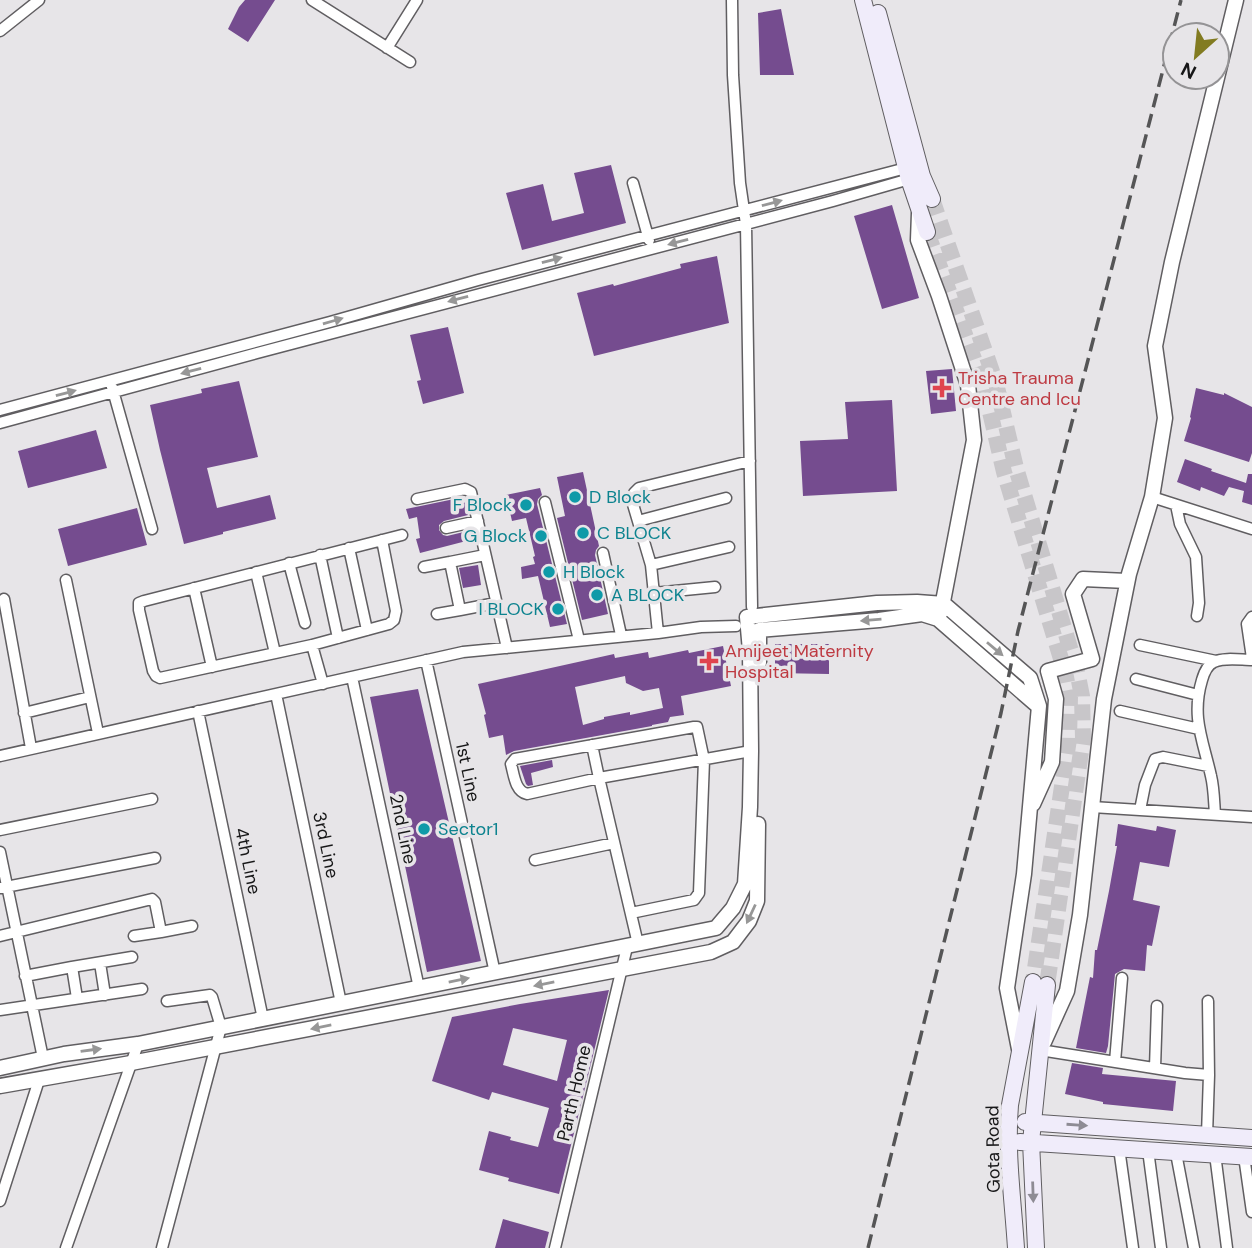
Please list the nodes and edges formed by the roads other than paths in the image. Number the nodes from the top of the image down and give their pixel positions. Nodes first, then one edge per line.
1 (39, 0) edge
2 (312, 0) edge
3 (416, 0) edge
4 (732, 0) edge
5 (863, 0) edge
6 (875, 0) edge
7 (1236, 0) edge
8 (0, 31) edge
9 (387, 48) junction
10 (410, 62) dead end
11 (915, 172) junction
12 (633, 183) dead end
13 (925, 204) junction
14 (744, 210) junction
15 (746, 223) junction
16 (927, 232) tunnel mouth
17 (648, 236) junction
18 (652, 249) junction
19 (213, 359) junction
20 (112, 386) junction
21 (0, 410) edge
22 (0, 423) edge
23 (750, 461) junction
24 (1152, 497) junction
25 (726, 498) dead end
26 (417, 499) dead end
27 (545, 502) dead end
28 (1176, 505) junction
29 (478, 521) junction
30 (638, 521) junction
31 (446, 528) dead end
32 (152, 529) dead end
33 (1252, 529) edge
34 (401, 535) dead end
35 (382, 540) junction
36 (729, 547) dead end
37 (349, 548) junction
38 (603, 553) dead end
39 (320, 555) junction
40 (485, 555) junction
41 (450, 562) junction
42 (289, 564) junction
43 (651, 565) junction
44 (424, 567) dead end
45 (256, 572) junction
46 (66, 580) dead end
47 (1127, 581) junction
48 (715, 587) dead end
49 (194, 588) junction
50 (654, 593) junction
51 (4, 599) dead end
52 (496, 603) junction
53 (944, 604) junction
54 (460, 610) junction
55 (437, 614) dead end
56 (1197, 616) dead end
57 (1252, 617) edge
58 (938, 620) junction
59 (750, 621) junction
60 (305, 623) dead end
61 (367, 630) junction
62 (658, 633) junction
63 (621, 635) junction
64 (338, 638) junction
65 (579, 640) junction
66 (313, 645) junction
67 (1140, 645) dead end
68 (507, 648) junction
69 (275, 653) junction
70 (1252, 659) edge
71 (426, 660) junction
72 (1216, 661) junction
73 (212, 667) junction
74 (352, 677) junction
75 (1136, 679) dead end
76 (323, 684) junction
77 (276, 694) junction
78 (1198, 695) junction
79 (90, 697) junction
80 (1039, 706) junction
81 (198, 711) junction
82 (1120, 711) dead end
83 (24, 713) junction
84 (1199, 729) junction
85 (97, 733) junction
86 (592, 745) junction
87 (31, 748) junction
88 (751, 751) junction
89 (0, 756) edge
90 (704, 760) junction
91 (1208, 766) junction
92 (599, 779) junction
93 (152, 799) dead end
94 (1092, 807) junction
95 (1140, 810) junction
96 (1029, 811) junction
97 (1215, 814) junction
98 (1252, 817) edge
99 (0, 830) edge
100 (614, 843) junction
101 (0, 852) edge
102 (155, 858) dead end
103 (535, 860) dead end
104 (4, 888) edge
105 (631, 913) junction
106 (192, 926) dead end
107 (161, 932) junction
108 (16, 933) junction
109 (0, 936) edge
110 (134, 936) dead end
111 (633, 946) junction
112 (132, 957) dead end
113 (100, 963) junction
114 (72, 967) junction
115 (622, 969) junction
116 (495, 973) junction
117 (26, 976) junction
118 (1122, 978) dead end
119 (419, 988) junction
120 (142, 989) dead end
121 (105, 995) junction
122 (77, 998) junction
123 (167, 1001) dead end
124 (1208, 1001) dead end
125 (341, 1003) junction
126 (32, 1006) junction
127 (1157, 1006) dead end
128 (0, 1010) edge
129 (263, 1019) junction
130 (221, 1027) junction
131 (138, 1044) junction
132 (216, 1047) junction
133 (1020, 1051) junction
134 (1040, 1051) junction
135 (43, 1058) junction
136 (1115, 1062) junction
137 (131, 1063) junction
138 (0, 1068) edge
139 (1155, 1069) junction
140 (1209, 1075) junction
141 (39, 1080) junction
142 (0, 1086) edge
143 (1008, 1121) junction
144 (1033, 1122) junction
145 (1207, 1135) junction
146 (1252, 1138) edge
147 (1008, 1141) junction
148 (1031, 1142) junction
149 (1119, 1148) junction
150 (1148, 1150) junction
151 (1176, 1153) junction
152 (1215, 1154) junction
153 (1248, 1156) edge
154 (0, 1201) edge
155 (1252, 1212) edge
156 (66, 1248) edge
157 (162, 1248) edge
158 (555, 1248) edge
159 (1016, 1248) edge
160 (1036, 1248) edge
161 (1133, 1248) edge
162 (1161, 1248) edge
163 (1194, 1248) edge
164 (1227, 1248) edge

1 - 8 street
2 - 9 street
3 - 9 street
4 - 14 street
5 - 11 main road
6 - 11 main road
7 - 24 street
9 - 10 street
11 - 13 main road
14 -> 11 street
11 - 15 street
12 - 17 street
13 - 16 main road
13 - 53 street
14 - 15 street
14 - 17 street
15 -> 18 street
15 - 23 street
17 - 18 street
19 -> 17 street
18 -> 19 street
19 - 20 street
21 -> 20 street
20 - 22 street
20 - 32 street
23 - 30 street
23 - 59 street
24 - 28 street
24 - 47 street
25 - 30 street
26 - 29 street
27 - 65 street
28 - 33 street
28 - 56 street
29 - 31 street
29 - 40 street
30 - 43 street
34 - 35 street
35 - 37 street
35 - 61 street
36 - 43 street
37 - 39 street
37 - 61 street
38 - 63 street
39 - 42 street
39 - 64 street
40 - 41 street
40 - 52 street
41 - 44 street
41 - 54 street
42 - 45 street
42 - 60 street
43 - 50 street
45 - 49 street
45 - 69 street
46 - 79 street
47 - 94 street
47 - 96 street
48 - 50 street
49 - 73 street
49 - 73 street
50 - 62 street
51 - 83 street
52 - 54 street
52 - 68 street
53 - 58 street
53 - 59 street
53 -> 80 street
54 - 55 street
57 - 70 street
58 -> 59 street
58 - 80 street
59 - 62 street
59 - 88 street
59 -> 115 street
61 - 64 street
62 - 63 street
63 - 65 street
64 - 66 street
65 - 68 street
66 - 69 street
66 - 76 street
67 - 72 street
68 - 71 street
69 - 73 street
70 - 72 street
71 - 74 street
71 - 116 street, 1st Line
72 - 78 street
74 - 76 street
74 - 119 street, 2nd Line
75 - 78 street
76 - 77 street
77 - 81 street
77 - 125 street, 3rd Line
78 - 84 street
79 - 83 street
79 - 85 street
80 - 96 street
81 - 85 street
81 - 129 street, 4th Line
82 - 84 street
83 - 87 street
84 - 91 street
85 - 87 street
86 - 90 street
86 - 92 street
86 - 92 street
87 - 89 street
88 - 90 street
88 - 111 street
90 - 92 street
90 - 105 street
91 - 95 street
91 - 97 street
92 - 100 street
93 - 99 street
94 - 95 street
94 - 134 street
95 - 97 street
96 - 133 street
97 - 98 street
100 - 103 street
100 - 105 street
101 - 104 street
102 - 104 street
104 - 108 street
105 - 111 street
106 - 107 street
107 - 108 street
107 - 110 street
108 - 109 street
108 - 117 street
111 - 115 street, Parth Home
111 - 116 street
112 - 113 street
113 - 114 street
113 - 121 street
114 - 117 street
114 - 122 street
115 -> 132 street
115 - 158 street, Parth Home
119 -> 116 street
117 - 126 street
118 - 136 street
119 - 125 street
120 - 121 street
121 - 122 street
122 - 126 street
123 - 130 street
124 - 140 street
125 - 129 street
126 - 128 street
126 - 135 street
127 - 139 street
129 - 130 street
130 - 131 street
130 - 132 street
135 -> 131 street
131 - 137 street
132 - 137 street
132 - 157 street
133 - 134 main road, Gota Road
133 - 143 main road, Gota Road
134 - 136 street
134 - 144 main road
135 - 138 street
136 - 139 street
137 - 141 street
137 - 156 street
139 - 140 street
140 - 145 street
141 - 142 street
141 - 154 street
143 - 144 main road
143 - 147 main road, Gota Road
144 -> 145 main road
144 - 148 main road
145 - 146 main road
147 - 148 main road
147 - 159 main road, Gota Road
148 - 149 main road
148 -> 160 main road
149 - 150 main road
149 - 161 street
150 - 151 main road
150 - 162 street
151 - 152 main road
151 - 163 street
152 - 153 main road
152 - 164 street
153 - 155 street

